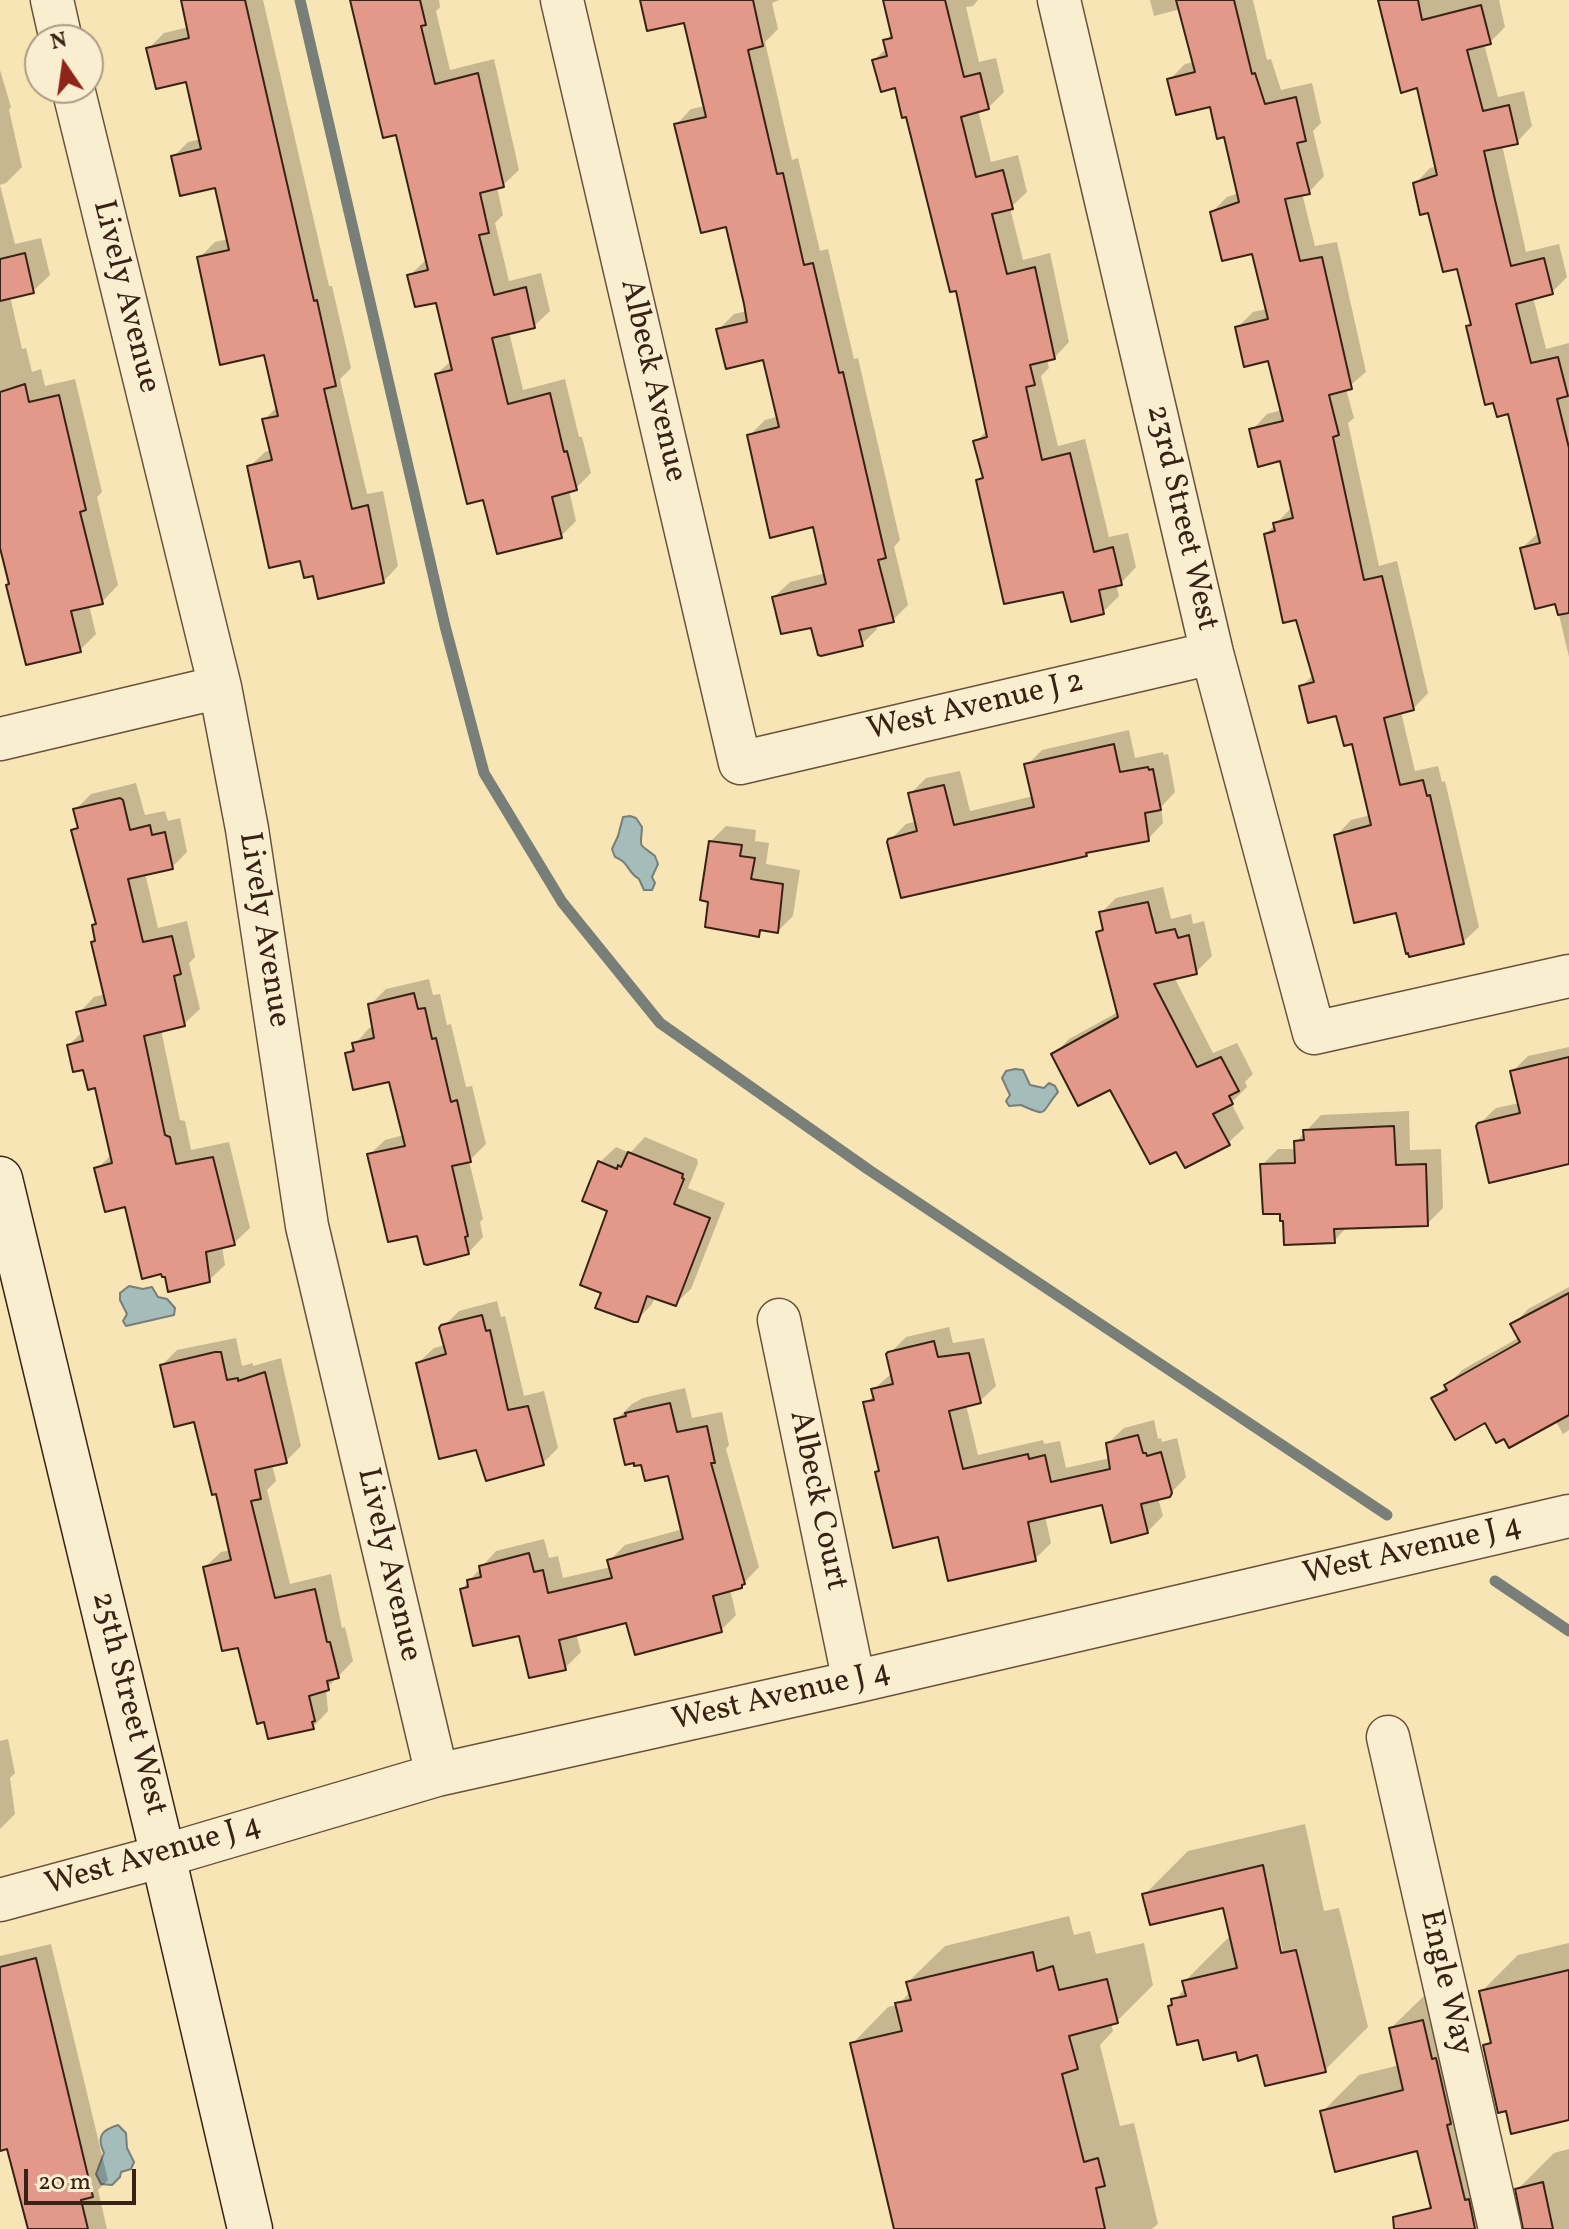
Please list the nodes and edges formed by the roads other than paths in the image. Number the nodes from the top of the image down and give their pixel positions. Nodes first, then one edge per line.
1 (52, 0) edge
2 (562, 0) edge
3 (1059, 0) edge
4 (57, 24) edge
5 (77, 104) edge
6 (1212, 653) junction
7 (220, 687) junction
8 (0, 739) edge
9 (740, 763) joint
10 (1569, 976) edge
11 (0, 1179) edge
12 (779, 1320) dead end
13 (1569, 1516) edge
14 (854, 1682) junction
15 (1388, 1737) dead end
16 (437, 1775) junction
17 (163, 1856) junction
18 (0, 1900) edge
19 (250, 2229) edge
20 (1500, 2229) edge

1 - 4 street
2 - 9 street, Albeck Avenue
3 - 6 street, 23rd Street West
5 - 7 street, Lively Avenue
6 - 9 street, West Avenue J 2
6 - 10 street, 23rd Street West
7 - 8 street
7 - 16 street, Lively Avenue
11 - 17 street, 25th Street West
12 - 14 street, Albeck Court
13 - 14 street, West Avenue J 4
14 - 16 street, West Avenue J 4
15 - 20 street, Engle Way
16 - 17 street, West Avenue J 4
17 - 18 street, West Avenue J 4
17 - 19 street, 25th Street West

